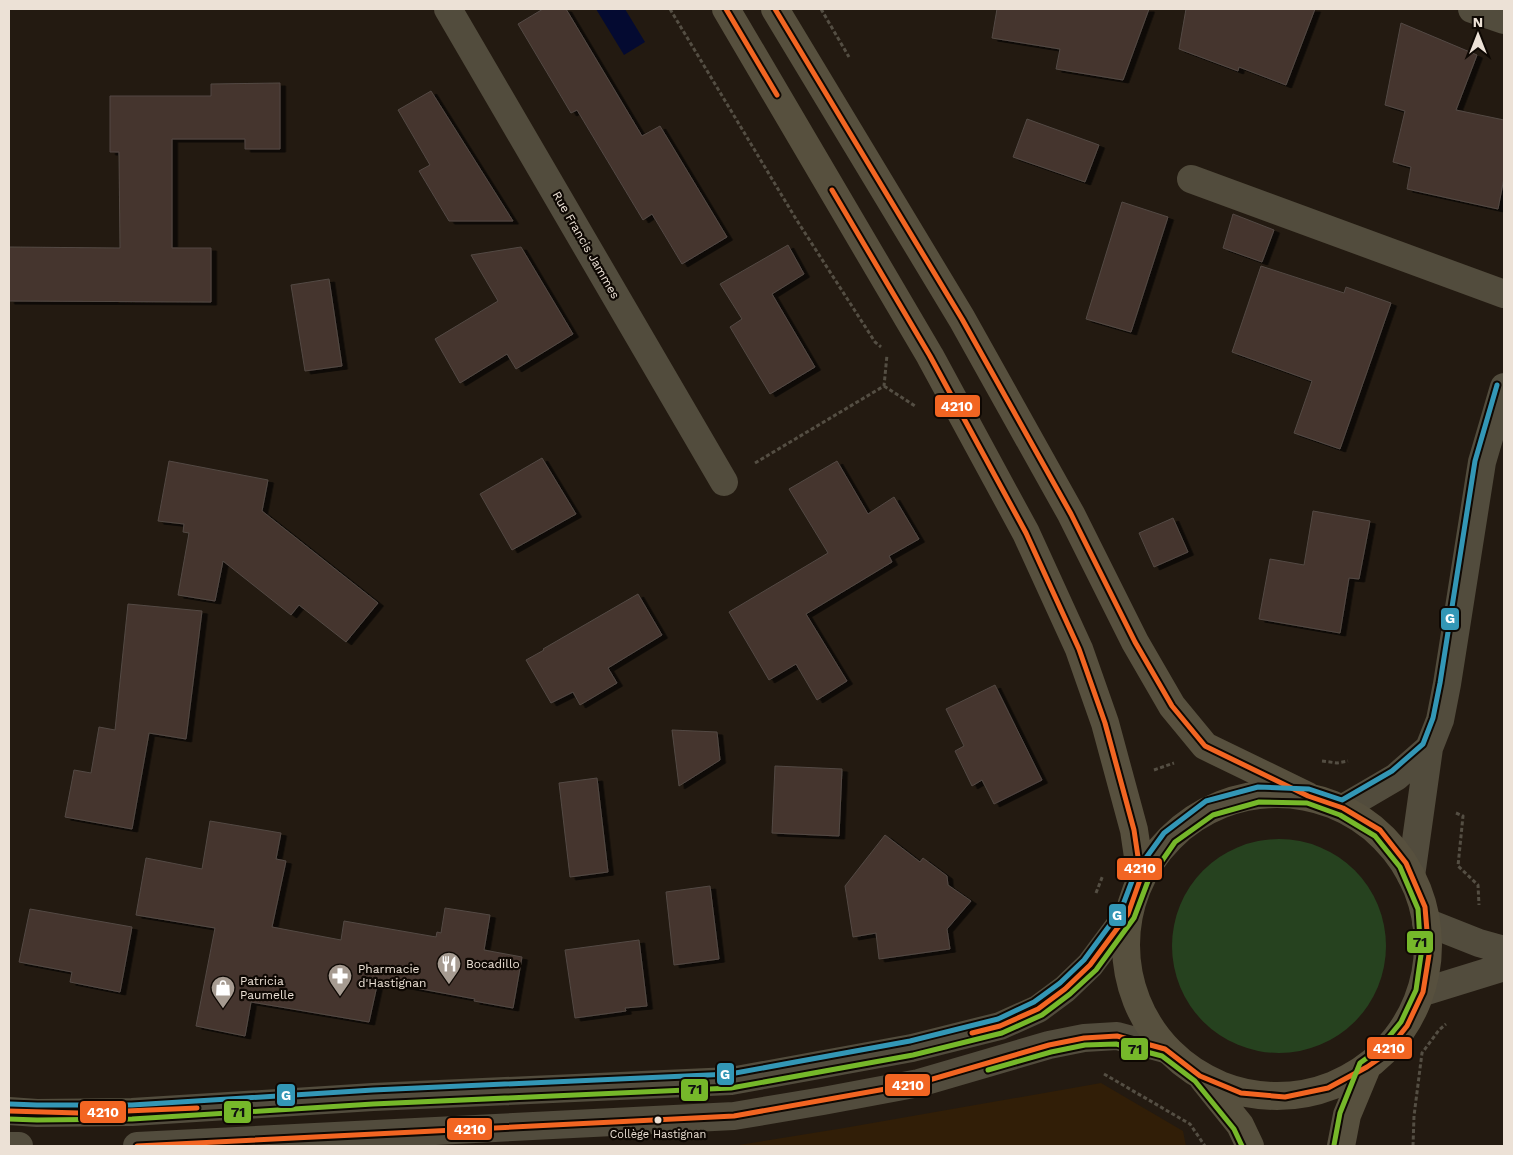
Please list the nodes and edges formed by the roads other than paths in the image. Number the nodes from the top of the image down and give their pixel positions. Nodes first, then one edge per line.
1 (448, 9) edge
2 (726, 9) edge
3 (775, 9) edge
4 (1472, 9) edge
5 (1504, 20) edge
6 (1191, 179) dead end
7 (1504, 294) edge
8 (1504, 387) edge
9 (724, 482) road end
10 (1430, 748) junction
11 (1308, 796) junction
12 (1343, 808) junction
13 (1411, 876) junction
14 (1141, 877) junction
15 (1128, 914) junction
16 (1426, 922) junction
17 (1504, 950) edge
18 (1504, 967) edge
19 (1422, 992) junction
20 (1165, 1049) junction
21 (1367, 1067) junction
22 (1200, 1076) junction
23 (9, 1111) edge
24 (9, 1146) edge
25 (19, 1146) edge
26 (137, 1146) edge
27 (1250, 1146) edge
28 (1341, 1146) edge

1 - 9 street, Rue Francis Jammes
2 - 14 main road
3 - 11 main road
4 - 5 street
6 - 7 street
8 - 10 street
10 - 12 street
10 - 13 street
11 - 12 main road
11 - 14 main road
12 - 13 main road
13 - 16 main road
14 - 15 main road
15 - 20 main road
15 - 23 street
16 - 17 street
16 - 19 main road
18 - 19 street
19 - 21 main road
20 - 22 main road
20 - 26 street
21 - 22 main road
21 - 28 main road
22 - 27 main road
24 - 25 street

